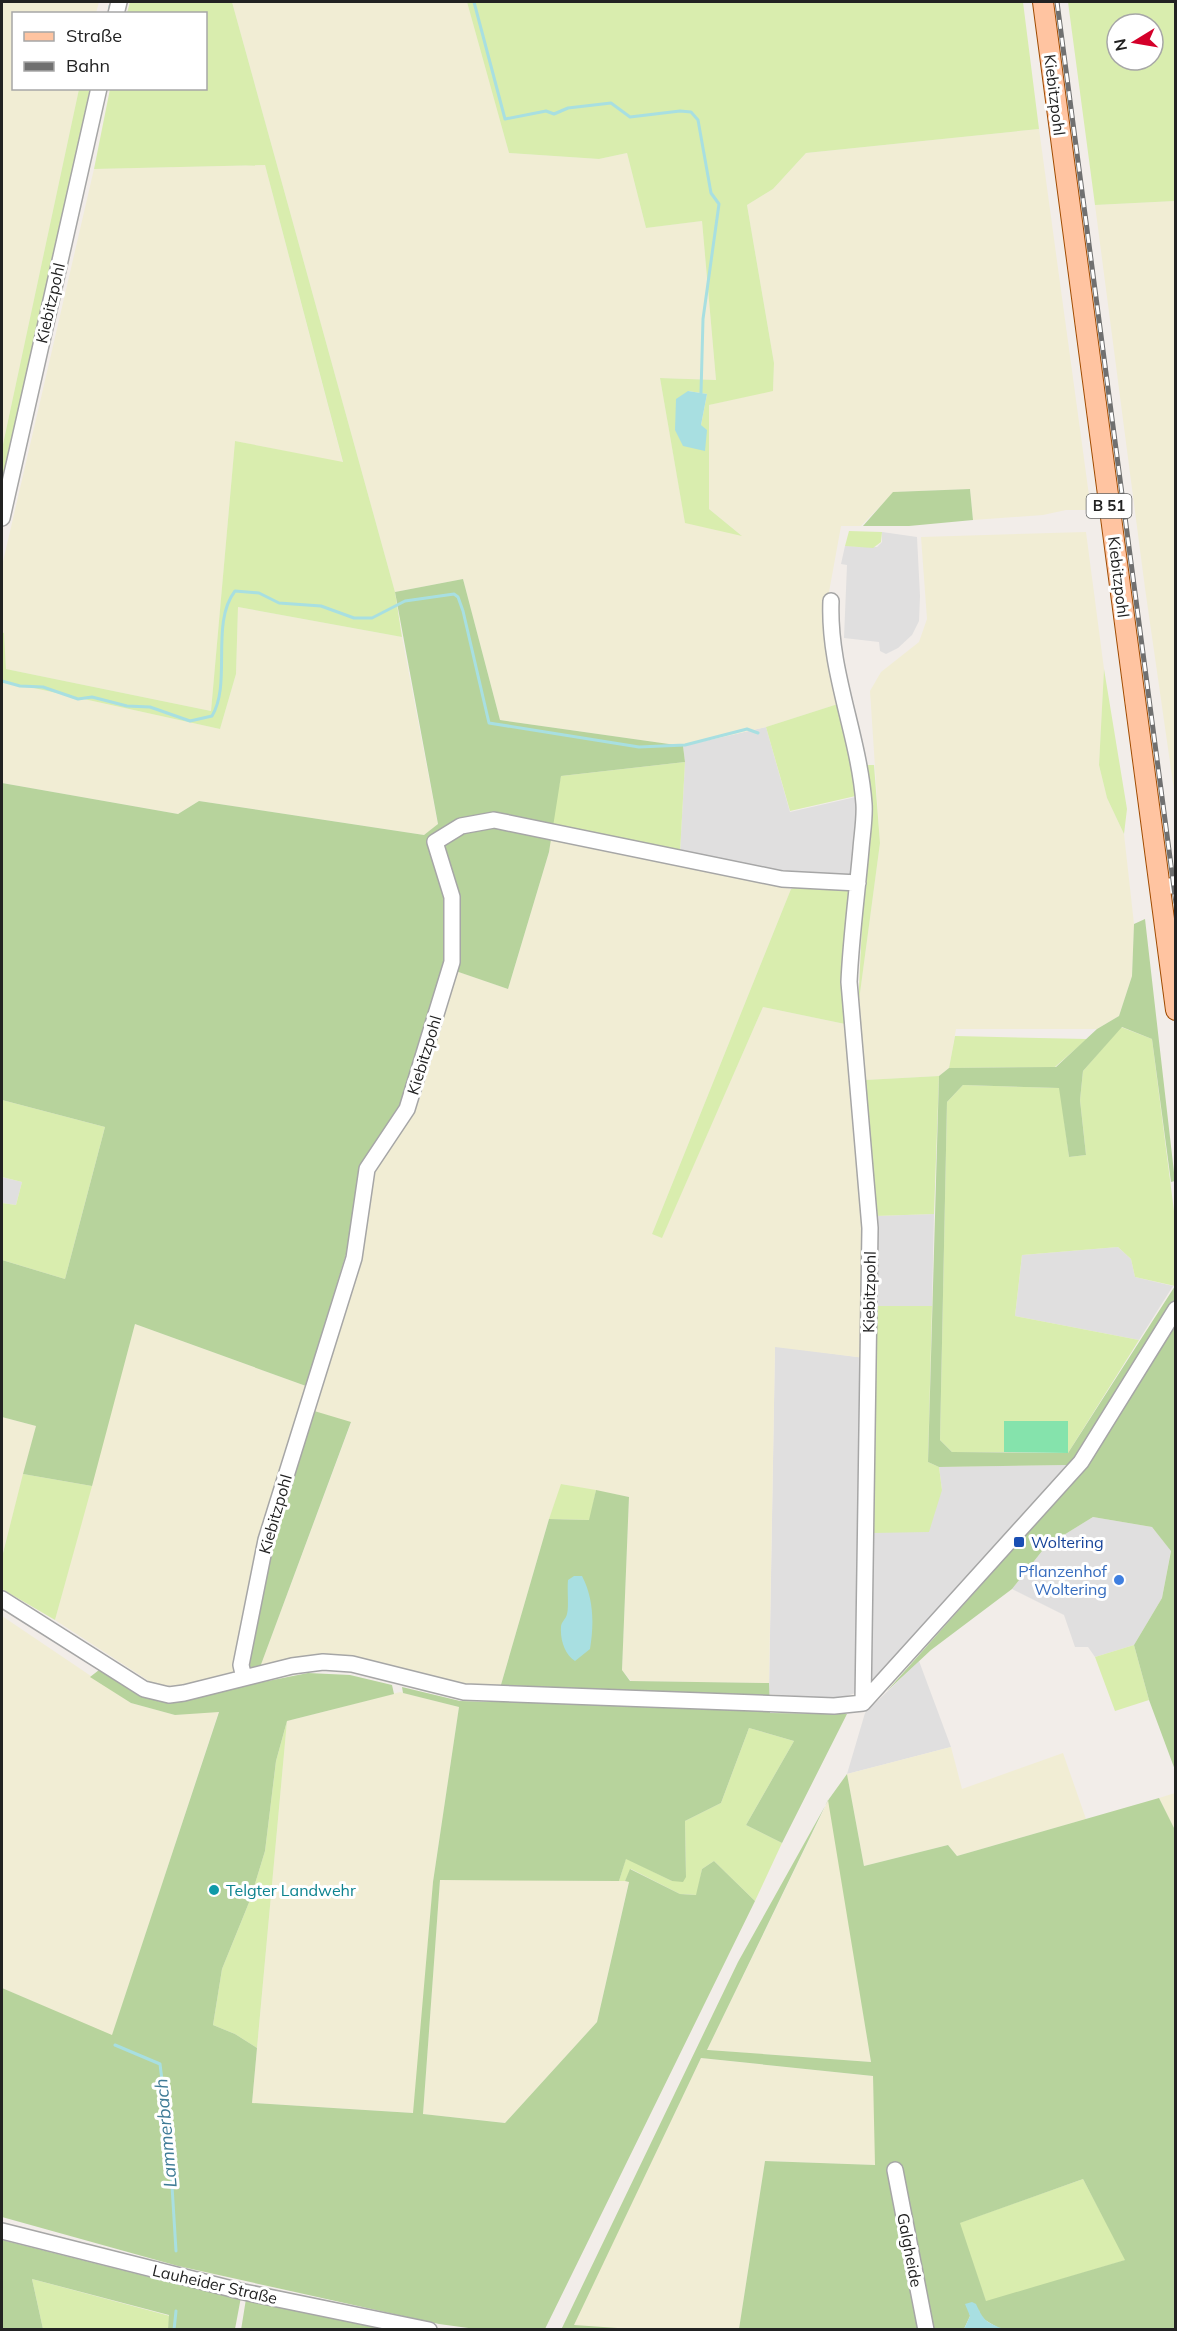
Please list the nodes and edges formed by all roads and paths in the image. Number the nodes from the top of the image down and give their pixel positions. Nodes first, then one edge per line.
1 (1043, 2) edge
2 (99, 90) edge
3 (2, 518) edge
4 (831, 601) dead end
5 (858, 883) junction
6 (1168, 887) edge
7 (1176, 1010) edge
8 (1176, 1309) edge
9 (2, 1599) edge
10 (244, 1678) junction
11 (863, 1703) junction
12 (895, 2170) dead end
13 (2, 2231) edge
14 (429, 2330) edge
15 (926, 2330) edge

1 - 6 main road, Kiebitzpohl / B 51
2 - 3 street, Kiebitzpohl
4 - 5 street, Kiebitzpohl
5 - 10 street, Kiebitzpohl
5 - 11 street, Kiebitzpohl
6 - 7 main road, Kiebitzpohl / B 51
8 - 11 street
9 - 10 street
10 - 11 street
12 - 15 street, Galgheide
13 - 14 street, Lauheider Straße

